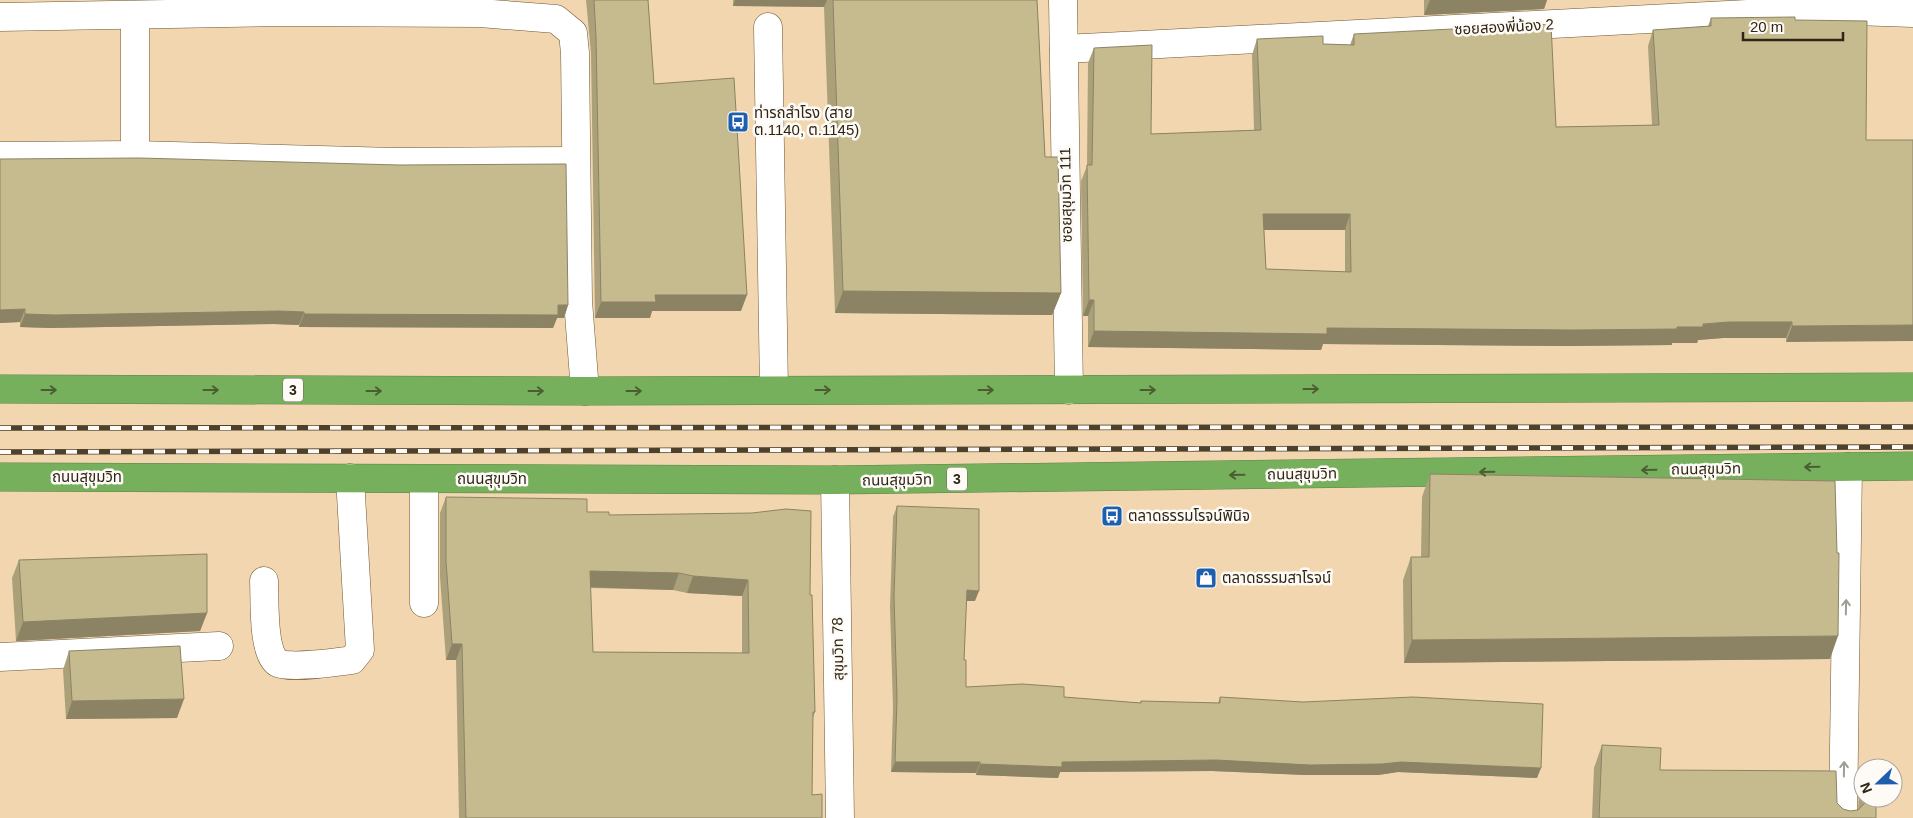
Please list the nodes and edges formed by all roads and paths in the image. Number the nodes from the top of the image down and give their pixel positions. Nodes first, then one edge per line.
1 (1063, 0) edge
2 (279, 6) edge
3 (1913, 13) edge
4 (135, 15) junction
5 (0, 17) edge
6 (768, 27) dead end
7 (1064, 49) junction
8 (134, 155) junction
9 (0, 156) edge
10 (575, 161) junction
11 (1913, 387) edge
12 (0, 389) edge
13 (774, 390) junction
14 (1069, 390) junction
15 (585, 391) junction
16 (1913, 466) edge
17 (1848, 467) junction
18 (0, 477) edge
19 (350, 478) junction
20 (424, 479) junction
21 (835, 480) junction
22 (264, 581) dead end
23 (424, 603) dead end
24 (219, 646) dead end
25 (0, 657) edge
26 (840, 818) edge
27 (1843, 818) edge

1 - 7 street, ซอยสุขุมวิท 111
2 - 4 street
2 - 10 street
3 - 7 street, ซอยสองพี่น้อง 2
4 - 5 street
4 - 8 street
6 - 13 street
7 - 14 street, ซอยสุขุมวิท 111
8 - 9 street
8 - 10 street
10 - 15 street
14 -> 11 highway, 3
12 -> 15 highway, 3
13 -> 14 highway, 3
15 -> 13 highway, 3
16 - 17 highway, ถนนสุขุมวิท / 3
17 -> 21 highway, ถนนสุขุมวิท / 3
27 -> 17 street
18 - 19 highway, ถนนสุขุมวิท / 3
19 - 20 highway, ถนนสุขุมวิท / 3
19 - 22 street
20 - 21 highway, ถนนสุขุมวิท / 3
20 - 23 street
21 - 26 street, สุขุมวิท 78
24 - 25 street

